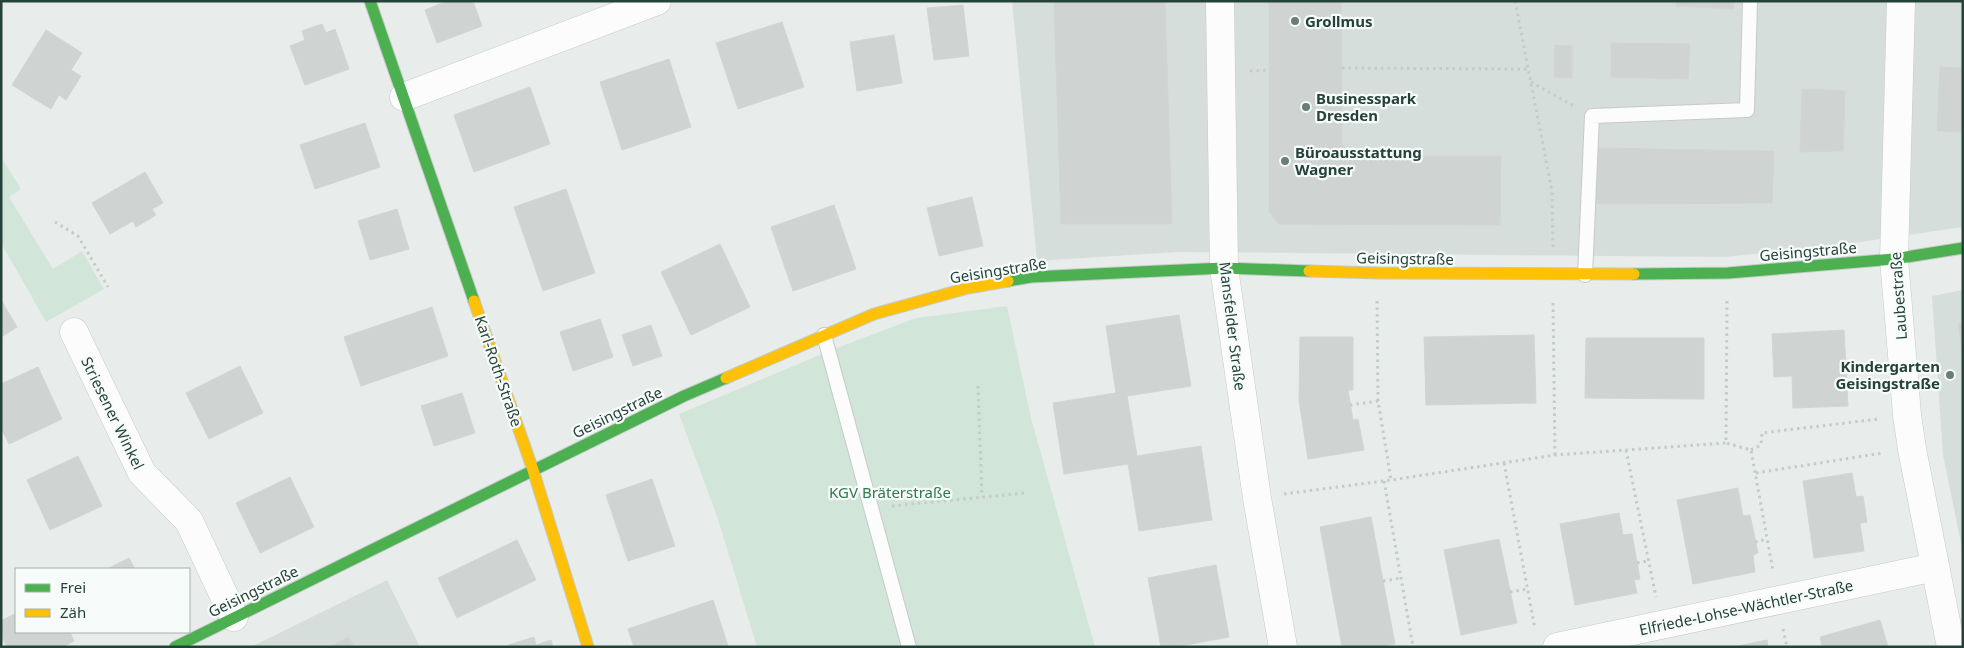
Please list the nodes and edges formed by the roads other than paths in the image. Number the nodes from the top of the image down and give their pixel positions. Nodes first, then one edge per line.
1 (370, 1) edge
2 (657, 1) edge
3 (1220, 1) edge
4 (1750, 1) edge
5 (1901, 1) edge
6 (404, 97) junction
7 (1963, 248) edge
8 (1894, 259) junction
9 (1224, 268) junction
10 (1584, 275) junction
11 (74, 332) dead end
12 (824, 335) junction
13 (533, 470) junction
14 (1935, 567) junction
15 (234, 617) junction
16 (1547, 642) edge
17 (175, 647) edge
18 (588, 647) edge
19 (910, 647) edge
20 (1283, 647) edge
21 (1951, 647) edge

1 - 6 street, Karl-Roth-Straße
2 - 6 street
3 - 9 street, Mansfelder Straße
4 - 10 lane
5 - 8 street, Laubestraße
6 - 13 street, Karl-Roth-Straße
7 - 8 street, Geisingstraße
8 - 10 street, Geisingstraße
8 - 14 street, Laubestraße
9 - 10 street, Geisingstraße
9 - 12 street, Geisingstraße
9 - 20 street, Mansfelder Straße
11 - 15 street, Striesener Winkel
12 - 13 street, Geisingstraße
12 - 19 lane
13 - 15 street, Geisingstraße
13 - 18 street, Karl-Roth-Straße
14 - 16 street, Elfriede-Lohse-Wächtler-Straße
14 - 21 street, Laubestraße
15 - 17 street, Geisingstraße

